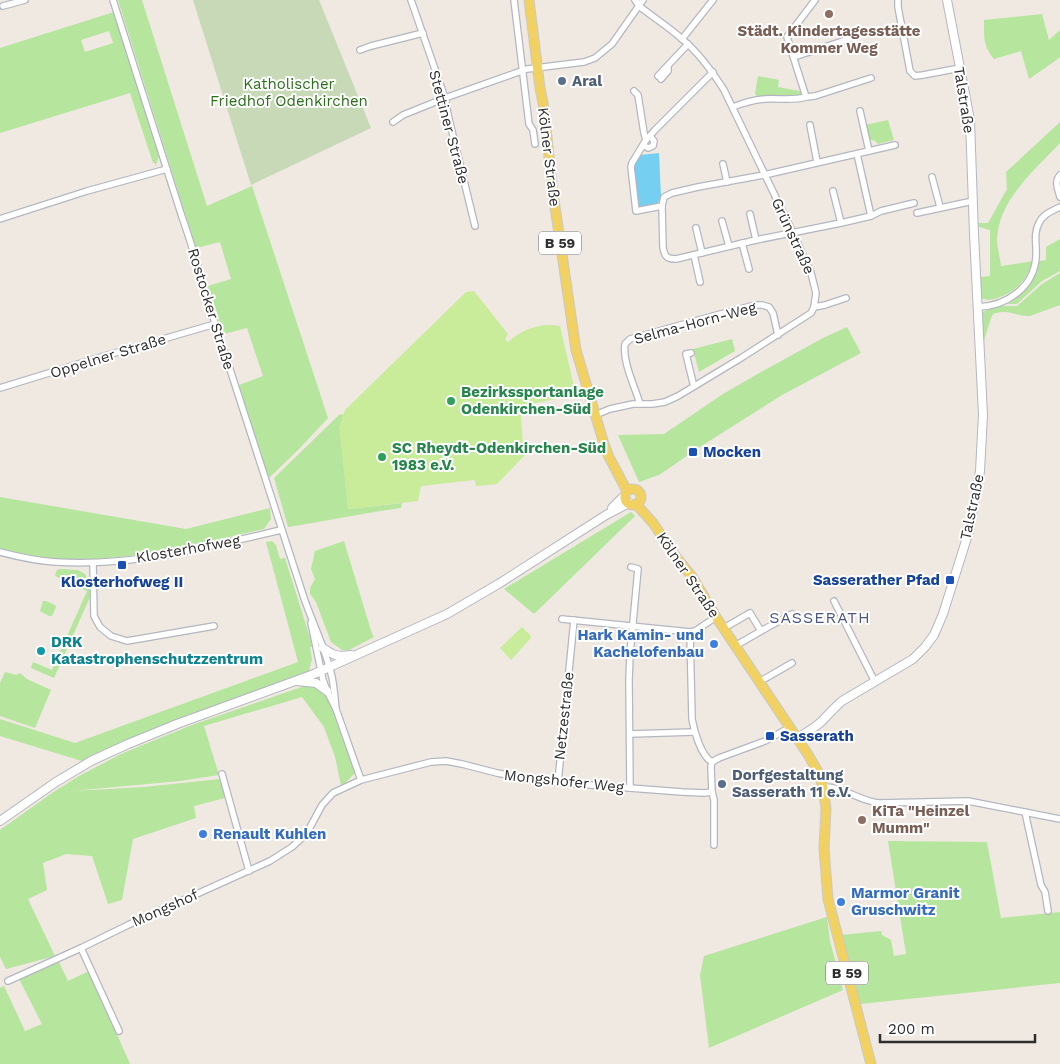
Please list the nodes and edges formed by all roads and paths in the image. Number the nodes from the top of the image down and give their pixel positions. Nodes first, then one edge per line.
1 (25, 0) edge
2 (113, 0) edge
3 (411, 0) edge
4 (514, 0) edge
5 (529, 0) edge
6 (635, 0) edge
7 (643, 0) edge
8 (714, 0) edge
9 (815, 0) edge
10 (898, 0) edge
11 (947, 0) edge
12 (3, 6) dead end
13 (639, 6) junction
14 (423, 33) junction
15 (855, 37) dead end
16 (682, 39) junction
17 (688, 44) junction
18 (360, 50) dead end
19 (794, 57) junction
20 (537, 67) junction
21 (960, 68) junction
22 (522, 70) junction
23 (713, 72) junction
24 (659, 77) dead end
25 (871, 78) dead end
26 (634, 91) dead end
27 (806, 97) junction
28 (445, 98) junction
29 (733, 107) junction
30 (860, 110) dead end
31 (393, 122) dead end
32 (810, 126) dead end
33 (646, 140) junction
34 (534, 144) dead end
35 (895, 145) dead end
36 (869, 151) junction
37 (857, 154) junction
38 (817, 162) junction
39 (723, 164) dead end
40 (167, 169) junction
41 (764, 175) junction
42 (1060, 175) edge
43 (932, 177) dead end
44 (727, 182) junction
45 (833, 191) dead end
46 (1060, 197) edge
47 (973, 201) junction
48 (914, 203) dead end
49 (662, 206) junction
50 (940, 207) junction
51 (1060, 207) edge
52 (917, 213) dead end
53 (750, 214) dead end
54 (871, 216) junction
55 (0, 219) edge
56 (722, 221) dead end
57 (840, 223) junction
58 (475, 226) dead end
59 (696, 228) dead end
60 (793, 233) junction
61 (756, 240) junction
62 (742, 243) junction
63 (729, 246) junction
64 (702, 253) junction
65 (694, 255) junction
66 (749, 269) dead end
67 (700, 282) dead end
68 (846, 298) dead end
69 (814, 307) junction
70 (978, 307) junction
71 (215, 324) junction
72 (778, 335) junction
73 (690, 353) dead end
74 (694, 386) junction
75 (0, 388) edge
76 (640, 404) junction
77 (595, 415) junction
78 (632, 497) junction
79 (281, 530) junction
80 (0, 552) edge
81 (93, 563) junction
82 (631, 567) dead end
83 (834, 601) dead end
84 (792, 614) dead end
85 (310, 617) junction
86 (716, 617) junction
87 (562, 619) dead end
88 (574, 620) junction
89 (214, 626) dead end
90 (633, 626) junction
91 (724, 628) junction
92 (761, 631) junction
93 (690, 632) junction
94 (386, 643) junction
95 (735, 646) junction
96 (323, 648) junction
97 (792, 663) dead end
98 (330, 667) junction
99 (320, 671) junction
100 (295, 681) junction
101 (759, 682) junction
102 (874, 682) junction
103 (327, 691) junction
104 (336, 709) junction
105 (789, 728) junction
106 (694, 732) junction
107 (630, 734) junction
108 (797, 739) junction
109 (712, 762) junction
110 (222, 774) dead end
111 (360, 780) junction
112 (558, 782) junction
113 (822, 787) junction
114 (630, 788) junction
115 (712, 792) junction
116 (1026, 812) junction
117 (1060, 819) edge
118 (0, 821) edge
119 (714, 845) dead end
120 (249, 871) junction
121 (1048, 911) dead end
122 (81, 948) junction
123 (8, 981) dead end
124 (118, 1031) dead end
125 (870, 1064) edge

1 - 12 street
2 - 40 street, Rostocker Straße
3 - 14 street, Stettiner Straße
4 - 22 street, Kölner Straße
5 - 20 main road, Kölner Straße / B 59
6 - 13 street, Grünstraße
7 - 13 street
8 - 16 street
9 - 19 street
10 - 21 street
11 - 21 street, Talstraße
13 - 16 street, Grünstraße
13 - 20 street
14 - 18 street
14 - 28 street, Stettiner Straße
15 - 19 street
16 - 17 street, Grünstraße
17 - 23 street, Grünstraße
17 - 24 street
19 - 27 street
20 - 22 street
20 - 77 main road, Kölner Straße / B 59
21 - 47 street, Talstraße
22 - 28 street
22 - 34 street, Kölner Straße
23 - 29 street, Grünstraße
23 - 33 street
25 - 27 street
26 - 33 street
27 - 29 street
28 - 31 street
28 - 58 street, Stettiner Straße
29 - 41 street, Grünstraße
30 - 36 street
32 - 38 street
33 - 49 street
35 - 36 street
36 - 37 street
37 - 38 street
37 - 54 street
38 - 41 street
39 - 44 street
40 - 55 street
40 - 71 street, Rostocker Straße
41 - 44 street
41 - 60 street, Grünstraße
42 - 46 street
43 - 50 street
44 - 49 street
45 - 57 street
47 - 50 street
47 - 70 street, Talstraße
48 - 54 street
49 - 65 street
50 - 52 street
51 - 70 street
53 - 61 street
54 - 57 street
56 - 63 street
57 - 60 street
59 - 64 street
60 - 61 street
60 - 69 street, Grünstraße
61 - 62 street
62 - 63 street
62 - 66 street
63 - 64 street
64 - 65 street
65 - 67 street
68 - 69 street
69 - 72 street
70 - 102 street, Talstraße
71 - 75 street, Oppelner Straße
71 - 79 street, Rostocker Straße
72 - 74 street
72 - 76 street, Selma-Horn-Weg
73 - 74 street
74 - 76 street
76 - 77 street
77 - 78 main road, Kölner Straße / B 59
78 - 86 main road, Kölner Straße / B 59
78 - 94 street
79 - 81 street, Klosterhofweg
79 - 85 street, Rostocker Straße
80 - 81 street, Klosterhofweg
81 - 89 street
82 - 90 street
83 - 102 street
84 - 92 street
85 - 96 street, Rostocker Straße
85 - 99 street, Rostocker Straße
86 - 91 main road, Kölner Straße / B 59
86 - 93 street
87 - 88 street
88 - 90 street
88 - 112 street, Netzestraße
90 - 93 street
90 - 107 street
91 - 92 street, Kölner Straße
91 - 95 main road, Kölner Straße / B 59
92 - 95 street
93 - 106 street
94 - 96 street
94 - 98 street
95 - 101 main road, Kölner Straße / B 59
96 - 98 street, Rostocker Straße
97 - 101 street
98 - 99 street
98 - 104 street, Rostocker Straße
99 - 100 street
99 - 103 street, Rostocker Straße
100 - 103 street
100 - 118 street
101 - 105 main road, Kölner Straße / B 59
102 - 108 street, Talstraße
103 - 104 street, Rostocker Straße
104 - 111 street
105 - 108 main road, Kölner Straße / B 59
105 - 109 street
106 - 107 street
106 - 109 street
107 - 114 street
108 - 113 main road, Kölner Straße / B 59
109 - 115 street
110 - 120 street
111 - 112 street, Mongshofer Weg
111 - 120 street, Mongshof
112 - 114 street, Mongshofer Weg
113 - 116 street
113 - 125 main road, Kölner Straße / B 59
114 - 115 street, Mongshofer Weg
115 - 119 street
116 - 117 street
116 - 121 street
120 - 122 street, Mongshof
122 - 123 street, Mongshof
122 - 124 street

